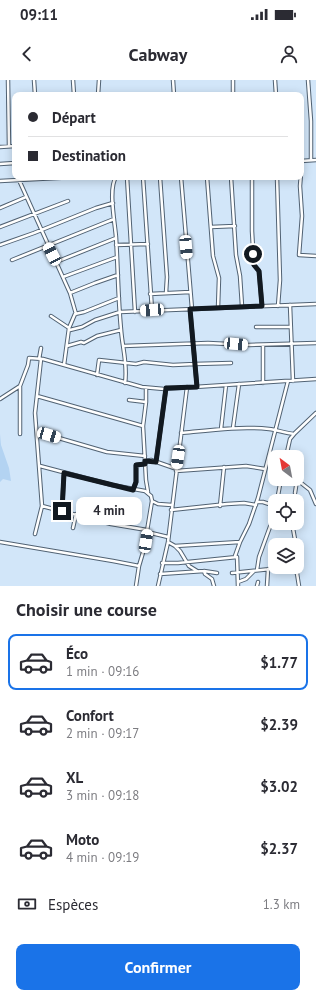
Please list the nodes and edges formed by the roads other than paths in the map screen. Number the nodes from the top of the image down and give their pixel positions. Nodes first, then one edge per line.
1 (8, 80) edge
2 (34, 80) edge
3 (73, 80) edge
4 (98, 80) edge
5 (173, 80) edge
6 (233, 80) edge
7 (275, 80) edge
8 (308, 80) edge
9 (35, 92) edge
10 (74, 92) edge
11 (98, 92) edge
12 (174, 92) edge
13 (233, 92) edge
14 (276, 92) edge
15 (9, 146) joint
16 (0, 147) edge
17 (311, 160) junction
18 (316, 160) edge
19 (304, 161) edge
20 (12, 163) edge
21 (0, 164) edge
22 (19, 180) joint
23 (115, 180) edge
24 (127, 180) edge
25 (143, 180) edge
26 (160, 180) edge
27 (181, 180) edge
28 (207, 180) edge
29 (231, 180) edge
30 (252, 180) edge
31 (277, 180) edge
32 (300, 180) edge
33 (0, 181) edge
34 (26, 197) junction
35 (68, 201) dead end
36 (113, 203) junction
37 (0, 208) edge
38 (33, 214) junction
39 (114, 219) junction
40 (235, 226) junction
41 (0, 227) edge
42 (211, 227) junction
43 (41, 230) junction
44 (116, 238) junction
45 (132, 244) junction
46 (148, 244) junction
47 (0, 245) edge
48 (116, 245) junction
49 (48, 246) junction
50 (316, 256) edge
51 (117, 257) junction
52 (12, 260) dead end
53 (56, 262) junction
54 (118, 275) junction
55 (63, 277) junction
56 (190, 292) junction
57 (70, 293) junction
58 (166, 293) junction
59 (150, 294) junction
60 (119, 298) junction
61 (316, 304) edge
62 (290, 305) junction
63 (242, 306) junction
64 (262, 306) junction
65 (278, 306) junction
66 (218, 308) junction
67 (191, 309) junction
68 (152, 310) junction
69 (120, 312) junction
70 (135, 312) junction
71 (76, 314) junction
72 (51, 316) dead end
73 (256, 327) dead end
74 (291, 327) junction
75 (70, 329) junction
76 (121, 330) junction
77 (193, 343) junction
78 (316, 343) edge
79 (263, 345) junction
80 (292, 345) junction
81 (67, 346) junction
82 (123, 346) junction
83 (41, 348) dead end
84 (40, 359) junction
85 (125, 363) junction
86 (231, 363) dead end
87 (195, 364) junction
88 (64, 365) junction
89 (98, 374) junction
90 (316, 379) edge
91 (288, 381) junction
92 (293, 381) junction
93 (125, 383) junction
94 (263, 383) junction
95 (239, 384) junction
96 (226, 385) junction
97 (20, 386) junction
98 (187, 387) junction
99 (197, 387) junction
100 (146, 388) junction
101 (166, 388) junction
102 (37, 396) junction
103 (0, 399) edge
104 (129, 400) dead end
105 (146, 402) junction
106 (316, 413) edge
107 (143, 426) junction
108 (233, 428) junction
109 (221, 429) junction
110 (275, 430) junction
111 (38, 432) junction
112 (181, 433) junction
113 (20, 434) dead end
114 (294, 434) junction
115 (288, 450) edge
116 (145, 456) junction
117 (156, 462) junction
118 (145, 463) junction
119 (40, 466) junction
120 (224, 467) junction
121 (265, 469) junction
122 (176, 470) junction
123 (64, 473) junction
124 (304, 485) edge
125 (296, 486) edge
126 (133, 490) junction
127 (148, 492) junction
128 (295, 493) dead end
129 (152, 501) junction
130 (256, 503) junction
131 (268, 504) edge
132 (316, 504) edge
133 (172, 505) junction
134 (42, 506) junction
135 (220, 506) junction
136 (171, 510) junction
137 (62, 511) junction
138 (76, 514) junction
139 (73, 528) dead end
140 (269, 530) edge
141 (147, 531) junction
142 (35, 534) dead end
143 (168, 537) junction
144 (0, 542) edge
145 (168, 542) junction
146 (240, 542) junction
147 (175, 546) junction
148 (235, 556) junction
149 (186, 561) junction
150 (162, 563) junction
151 (139, 566) junction
152 (268, 569) edge
153 (255, 570) junction
154 (198, 571) junction
155 (204, 571) junction
156 (237, 572) junction
157 (216, 573) dead end
158 (232, 573) dead end
159 (160, 574) junction
160 (269, 574) edge
161 (297, 574) edge
162 (238, 582) junction
163 (258, 582) dead end
164 (136, 586) edge
165 (158, 586) edge
166 (214, 586) edge
167 (238, 586) edge
168 (257, 586) edge
169 (267, 586) edge
170 (299, 586) edge

1 - 15 street
2 - 9 street
3 - 10 street
4 - 11 street
5 - 12 street
6 - 13 street
7 - 14 street
8 - 17 street
15 - 16 street
17 - 18 street
17 - 19 street
20 - 21 street
22 - 33 street
22 - 34 street
23 - 36 street
24 - 45 street
25 - 46 street
26 - 58 street
27 - 56 street
28 - 42 street
29 - 40 street
30 - 64 street
31 - 65 street
32 - 50 street
34 - 37 street
34 - 38 street
35 - 38 street
36 - 39 street
36 - 43 street
38 - 41 street
38 - 43 street
39 - 44 street
39 - 49 street
40 - 42 street
40 - 63 street
42 - 66 street
43 - 47 street
43 - 49 street
44 - 48 street
44 - 53 street
45 - 46 street
45 - 48 street
45 - 70 street
46 - 59 street
48 - 51 street
49 - 52 street
49 - 53 street
51 - 54 street
51 - 55 street
53 - 55 street
54 - 57 street
54 - 60 street
55 - 57 street
56 - 58 street
56 - 67 street
57 - 71 street
58 - 59 street
59 - 68 street
60 - 69 street
60 - 71 street
61 - 62 street
62 - 65 street
62 - 74 street
63 - 64 street
63 - 66 street
64 - 65 street
66 - 67 street
67 - 68 street
67 - 77 street
68 - 70 street
69 - 70 street
69 - 75 street
69 - 76 street
71 - 75 street
72 - 75 street
73 - 74 street
74 - 80 street
75 - 81 street
76 - 81 street
76 - 82 street
77 - 79 street
77 - 82 street
77 - 87 street
78 - 80 street
79 - 80 street
79 - 94 street
80 - 92 street
81 - 88 street
82 - 85 street
83 - 84 street
84 - 88 street
84 - 97 street
84 - 102 street
85 - 87 street
85 - 89 street
85 - 93 street
86 - 87 street
87 - 99 street
88 - 89 street
89 - 93 street
90 - 92 street
91 - 92 street
91 - 94 street
91 - 110 street
93 - 100 street
94 - 95 street
95 - 96 street
95 - 108 street
96 - 99 street
96 - 109 street
97 - 103 street
97 - 113 street
98 - 99 street
98 - 101 street
98 - 112 street
100 - 101 street
100 - 105 street
101 - 117 street
102 - 107 street
102 - 111 street
104 - 105 street
105 - 107 street
106 - 114 street
107 - 116 street
108 - 109 street
108 - 110 street
109 - 112 street
110 - 114 street
110 - 121 street
111 - 116 street
111 - 119 street
112 - 122 street
114 - 115 street
116 - 118 street
117 - 118 street
117 - 122 street
118 - 126 street
118 - 127 street
119 - 123 street
119 - 134 street
120 - 121 street
120 - 122 street
120 - 135 street
121 - 130 street
122 - 133 street
123 - 126 street
123 - 137 street
124 - 132 street
125 - 128 street
126 - 127 street
127 - 129 street
129 - 133 street
129 - 141 street
130 - 131 street
130 - 135 street
130 - 146 street
133 - 136 street
134 - 137 street
134 - 142 street
135 - 136 street
136 - 143 street
137 - 138 street
138 - 139 street
138 - 141 street
140 - 153 street
141 - 143 street
141 - 151 street
143 - 145 street
144 - 151 street
145 - 147 street
145 - 150 street
146 - 147 street
146 - 148 street
147 - 149 street
148 - 149 street
148 - 156 street
149 - 150 street
149 - 154 street
150 - 159 street
151 - 164 street
152 - 153 street
153 - 156 street
153 - 162 street
154 - 155 street
154 - 159 street
155 - 157 street
155 - 166 street
156 - 158 street
156 - 162 street
159 - 165 street
160 - 169 street
161 - 170 street
162 - 167 street
163 - 168 street

